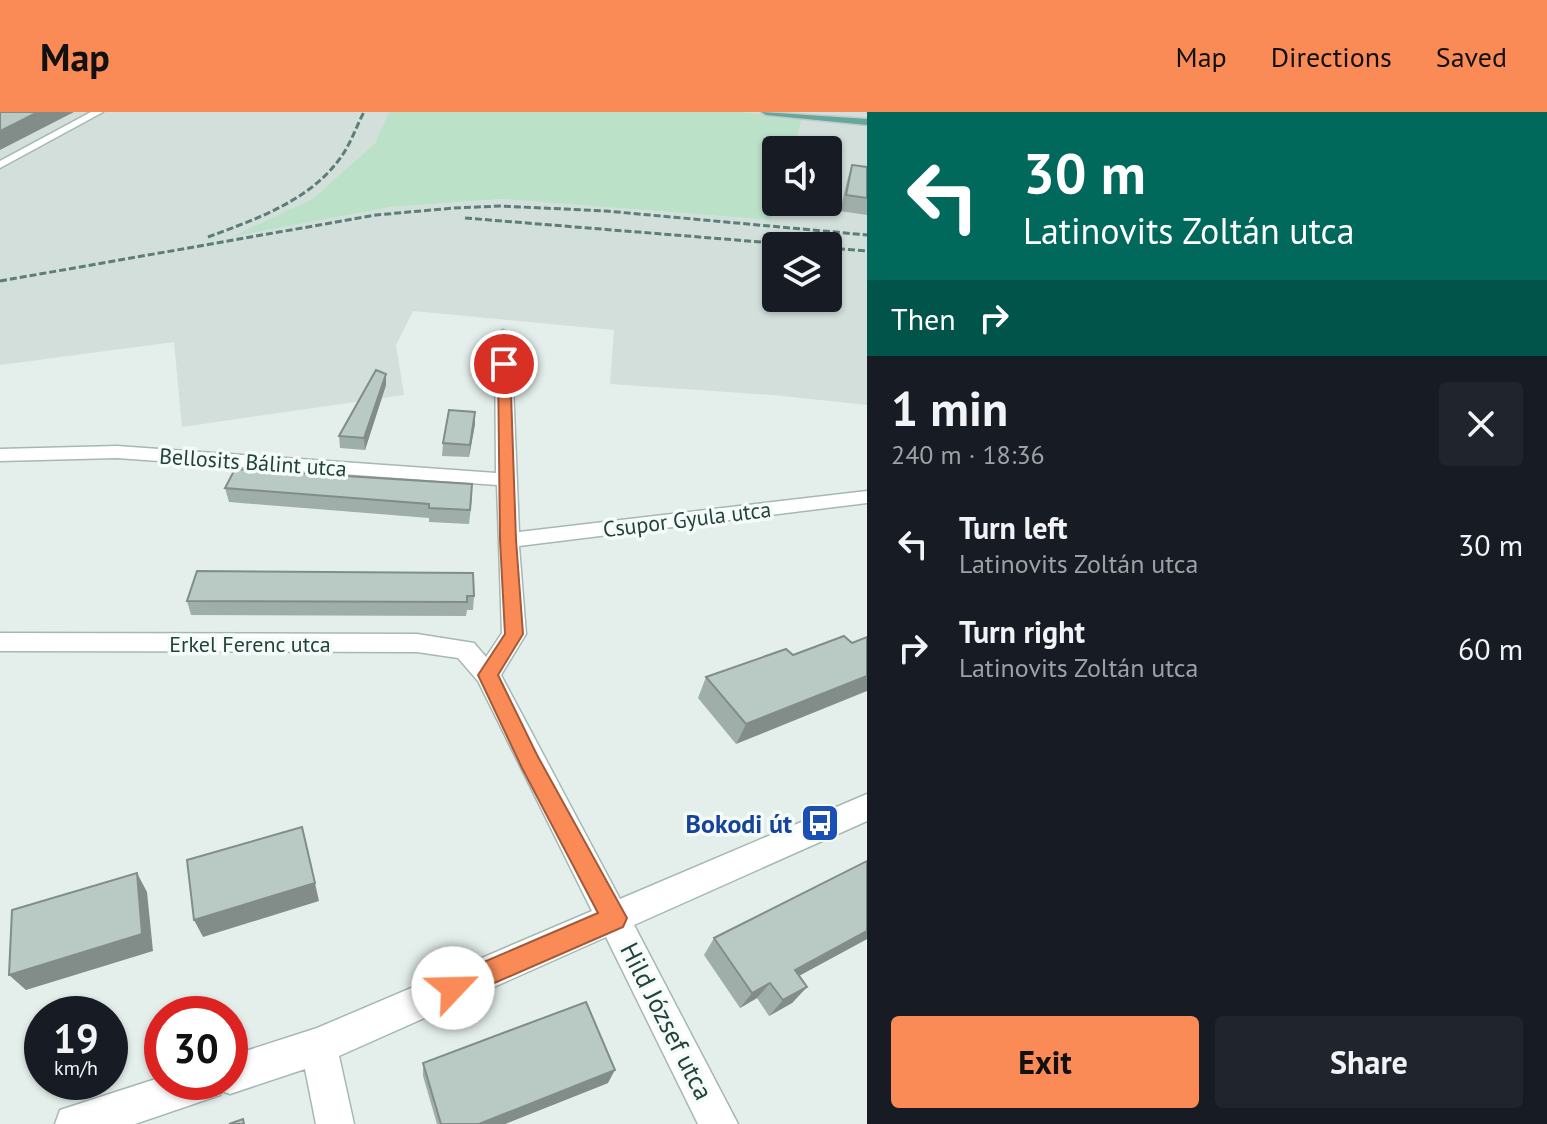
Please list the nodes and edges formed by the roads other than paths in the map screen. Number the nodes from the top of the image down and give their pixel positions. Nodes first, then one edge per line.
1 (98, 112) edge
2 (766, 112) edge
3 (867, 122) edge
4 (0, 165) edge
5 (503, 335) dead end
6 (0, 455) edge
7 (506, 480) junction
8 (867, 497) edge
9 (508, 540) junction
10 (0, 642) edge
11 (488, 675) junction
12 (867, 807) edge
13 (614, 918) junction
14 (319, 1046) junction
15 (248, 1069) edge
16 (150, 1100) edge
17 (74, 1124) edge
18 (335, 1124) edge
19 (719, 1124) edge

1 - 4 street
2 - 3 main road
5 - 7 street
6 - 7 street, Bellosits Bálint utca
7 - 9 street
8 - 9 street, Csupor Gyula utca
9 - 11 street
10 - 11 street, Erkel Ferenc utca
11 - 13 street, Hild József utca
12 - 13 street
13 - 14 street
13 - 19 street, Hild József utca
14 - 15 street
14 - 18 street
16 - 17 street

